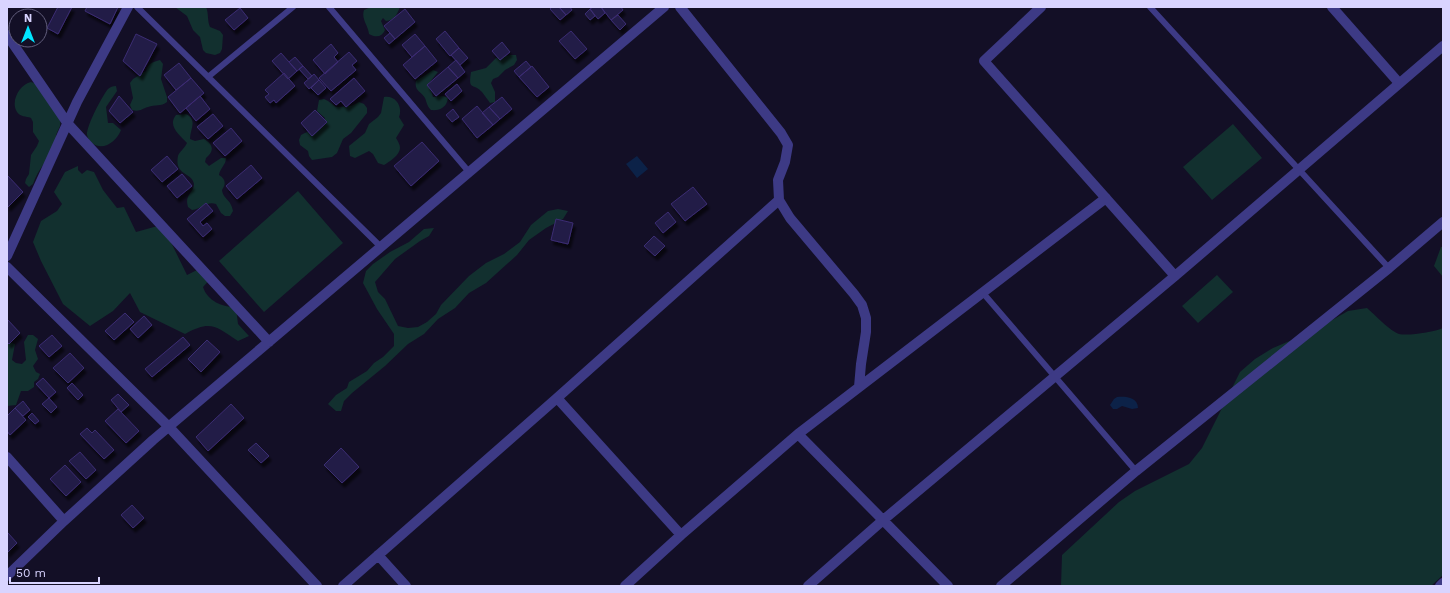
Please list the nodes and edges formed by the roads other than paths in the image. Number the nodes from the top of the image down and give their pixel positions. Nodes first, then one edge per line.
1 (128, 7) edge
2 (137, 7) edge
3 (293, 7) edge
4 (329, 7) edge
5 (664, 7) edge
6 (680, 7) edge
7 (1041, 7) edge
8 (1150, 7) edge
9 (1332, 7) edge
10 (7, 36) edge
11 (1443, 46) edge
12 (208, 77) junction
13 (1399, 83) junction
14 (68, 124) junction
15 (1299, 170) junction
16 (469, 172) junction
17 (1106, 198) junction
18 (779, 200) junction
19 (1443, 222) edge
20 (380, 247) junction
21 (7, 256) edge
22 (7, 267) edge
23 (1389, 268) junction
24 (1175, 276) junction
25 (982, 293) junction
26 (269, 342) junction
27 (1055, 377) junction
28 (859, 387) junction
29 (557, 398) junction
30 (169, 427) junction
31 (798, 434) junction
32 (7, 457) edge
33 (1136, 471) junction
34 (64, 521) junction
35 (882, 521) junction
36 (680, 535) junction
37 (378, 555) junction
38 (7, 576) edge
39 (1443, 583) edge
40 (317, 586) edge
41 (343, 586) edge
42 (406, 586) edge
43 (625, 586) edge
44 (808, 586) edge
45 (948, 586) edge
46 (1001, 586) edge
47 (1440, 586) edge

1 - 14 street
2 - 12 lane
3 - 12 lane
4 - 16 lane
5 - 16 street
6 - 18 street
7 - 17 street
8 - 15 lane
9 - 13 street
10 - 14 street
11 - 13 street
12 - 20 lane
13 - 15 street
14 - 21 street
14 - 26 street
15 - 23 lane
15 - 24 street
16 - 20 street
17 - 24 street
17 - 25 street
18 - 28 street
18 - 29 street
19 - 23 street
20 - 26 street
22 - 30 street
23 - 33 street
24 - 27 street
25 - 27 lane
25 - 28 street
26 - 30 street
27 - 33 lane
27 - 35 street
28 - 31 street
29 - 36 street
29 - 37 street
30 - 34 street
30 - 40 street
31 - 35 street
31 - 36 street
32 - 34 street
33 - 46 street
34 - 38 street
35 - 44 street
35 - 45 street
36 - 43 street
37 - 41 street
37 - 42 street
39 - 47 street

